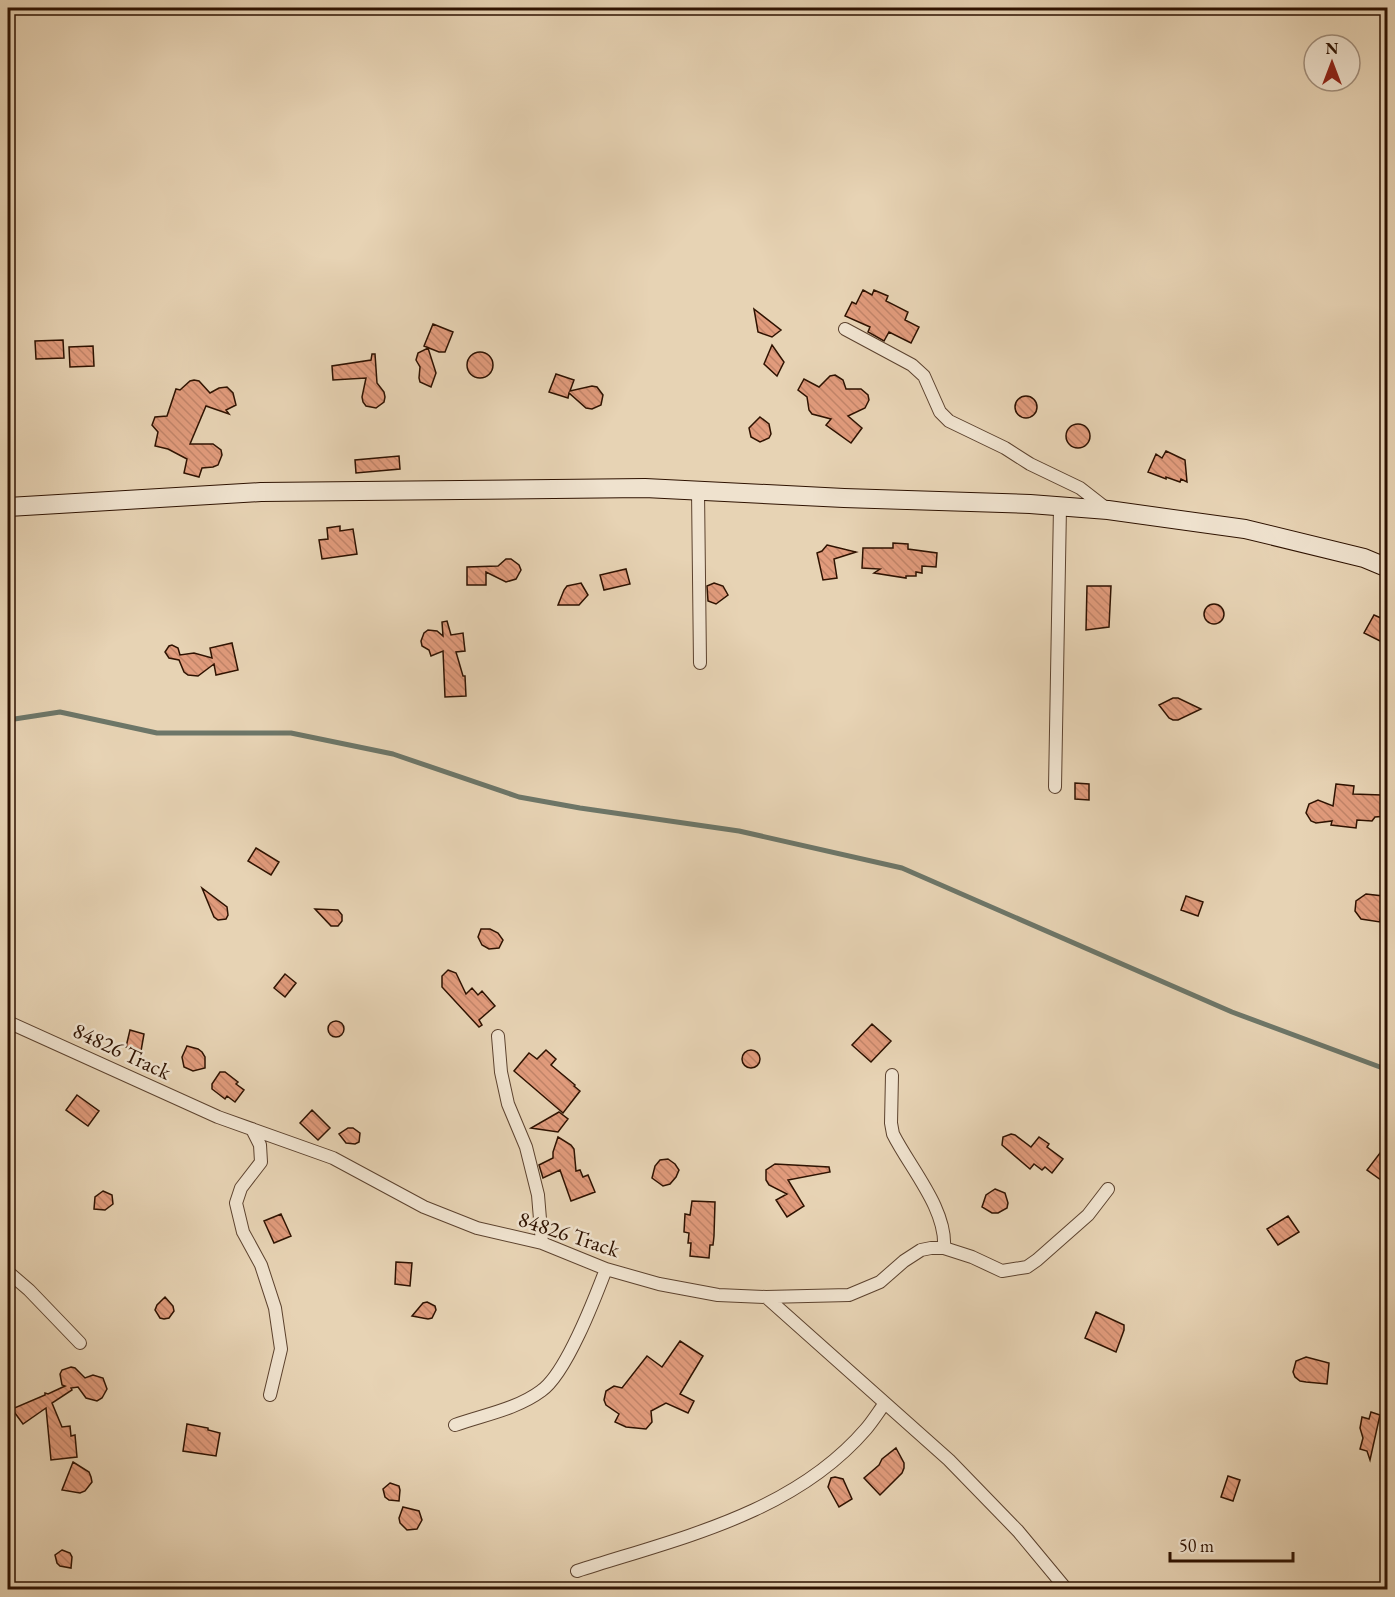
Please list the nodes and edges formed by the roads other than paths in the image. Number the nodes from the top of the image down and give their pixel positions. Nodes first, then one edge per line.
1 (845, 329) dead end
2 (698, 491) junction
3 (8, 507) edge
4 (1060, 507) junction
5 (1108, 510) junction
6 (1388, 568) edge
7 (700, 663) dead end
8 (1055, 787) dead end
9 (8, 1022) edge
10 (498, 1036) dead end
11 (892, 1076) dead end
12 (252, 1129) junction
13 (1108, 1190) dead end
14 (542, 1244) junction
15 (945, 1248) junction
16 (606, 1269) junction
17 (8, 1272) edge
18 (766, 1297) junction
19 (80, 1343) dead end
20 (270, 1395) dead end
21 (885, 1402) junction
22 (455, 1425) dead end
23 (577, 1570) dead end
24 (1065, 1589) edge

1 - 5 street
2 - 3 street
2 - 4 street
2 - 7 street
4 - 5 street
4 - 8 street
5 - 6 street
9 - 12 street, 84826 Track
10 - 14 street
11 - 15 street
12 - 14 street, 84826 Track
12 - 20 street
13 - 15 street, 84826 Track
14 - 16 street, 84826 Track
15 - 18 street, 84826 Track
16 - 18 street, 84826 Track
16 - 22 street
17 - 19 street
18 - 21 street
21 - 23 street
21 - 24 street

